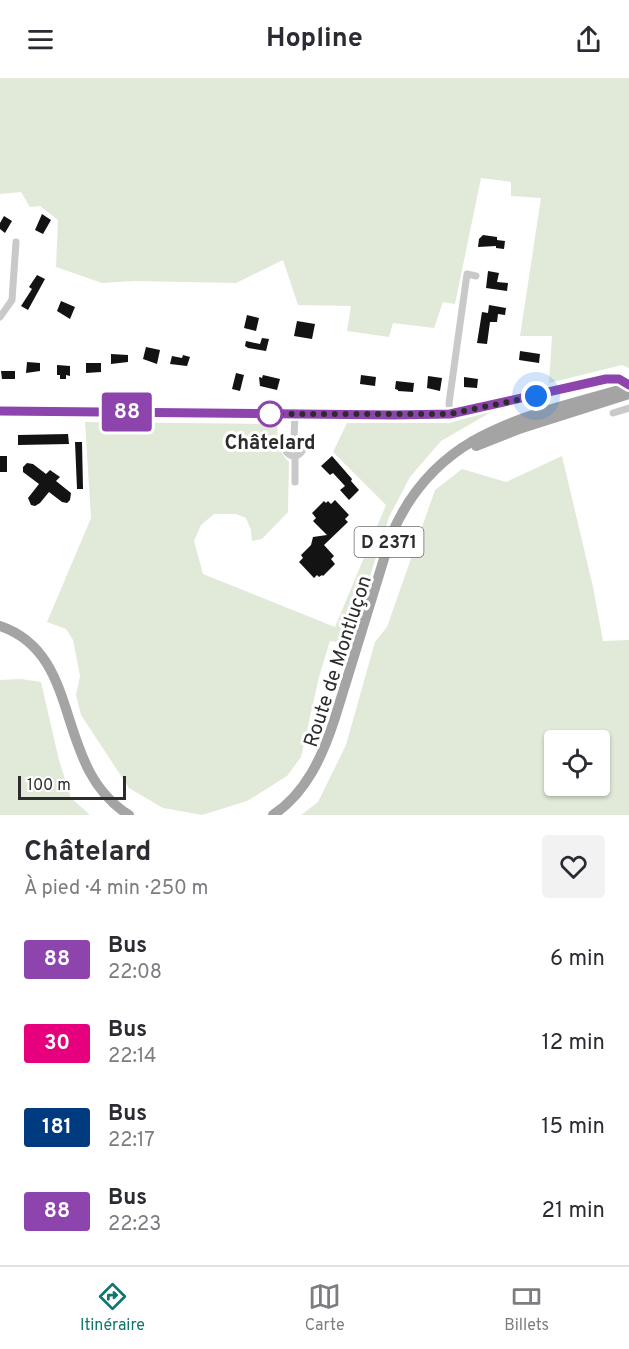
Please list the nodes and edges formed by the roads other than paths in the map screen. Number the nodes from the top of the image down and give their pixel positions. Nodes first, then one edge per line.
1 (16, 242) dead end
2 (476, 276) dead end
3 (0, 317) edge
4 (629, 386) edge
5 (629, 394) edge
6 (629, 408) edge
7 (0, 411) edge
8 (613, 413) dead end
9 (295, 414) junction
10 (450, 414) junction
11 (294, 438) junction
12 (295, 456) junction
13 (295, 482) dead end
14 (0, 626) edge
15 (0, 631) edge
16 (120, 815) edge
17 (129, 815) edge
18 (273, 815) edge
19 (281, 815) edge

1 - 3 street
2 - 10 street
4 - 10 street
4 - 18 main road, Route de Montluçon / D 2371
5 - 19 main road, Route de Montluçon / D 2371
6 - 8 street
7 - 9 street
9 - 10 street
9 - 11 street
11 - 12 street
11 - 12 street
12 - 13 street
14 - 17 main road
15 - 16 main road

